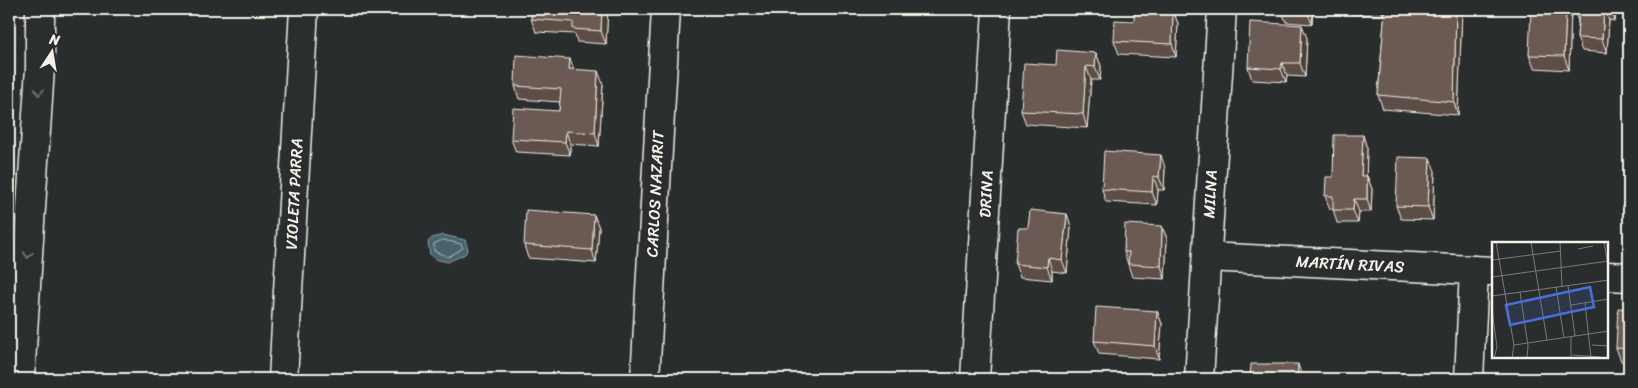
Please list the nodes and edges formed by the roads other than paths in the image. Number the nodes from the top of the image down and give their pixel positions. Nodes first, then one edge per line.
1 (40, 9) edge
2 (304, 9) edge
3 (666, 9) edge
4 (997, 9) edge
5 (1222, 9) edge
6 (1206, 257) junction
7 (1483, 270) edge
8 (1608, 276) edge
9 (1629, 277) edge
10 (20, 379) edge
11 (283, 379) edge
12 (644, 379) edge
13 (975, 379) edge
14 (1199, 379) edge
15 (1469, 379) edge

1 -> 10 street
2 - 11 street, VIOLETA PARRA
3 - 12 street, CARLOS NAZARIT
4 - 13 street, DRINA
5 - 6 street, MILNA
6 - 7 street, MARTÍN RIVAS
6 - 14 street, MILNA
7 - 15 street
8 - 9 street

